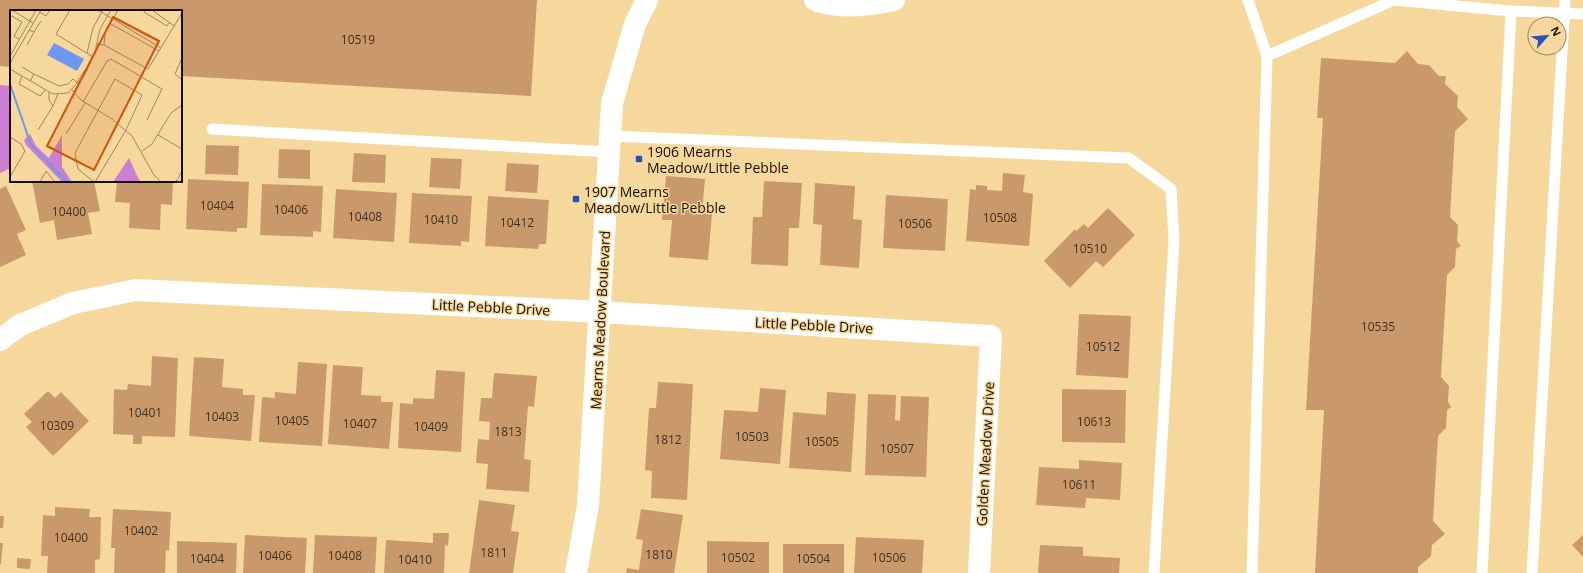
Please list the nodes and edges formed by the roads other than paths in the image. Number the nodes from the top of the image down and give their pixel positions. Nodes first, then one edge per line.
1 (647, 0) edge
2 (815, 0) edge
3 (894, 0) edge
4 (1248, 0) edge
5 (1565, 0) edge
6 (1511, 11) junction
7 (1564, 13) junction
8 (1583, 14) edge
9 (1267, 56) junction
10 (212, 129) dead end
11 (610, 144) junction
12 (601, 312) junction
13 (991, 336) joint
14 (0, 340) edge
15 (576, 573) edge
16 (979, 573) edge
17 (1154, 573) edge
18 (1252, 573) edge
19 (1482, 573) edge
20 (1532, 573) edge

1 - 11 street, Mearns Meadow Boulevard
2 - 3 street
4 - 9 lane
5 - 7 lane
6 - 7 lane
6 - 9 lane
6 - 19 lane
7 - 8 lane
7 - 20 lane
9 - 18 lane
10 - 11 lane
11 - 12 street, Mearns Meadow Boulevard
11 - 17 lane
12 - 13 street, Little Pebble Drive
12 - 14 street, Little Pebble Drive
12 - 15 street, Mearns Meadow Boulevard
13 - 16 street, Golden Meadow Drive

